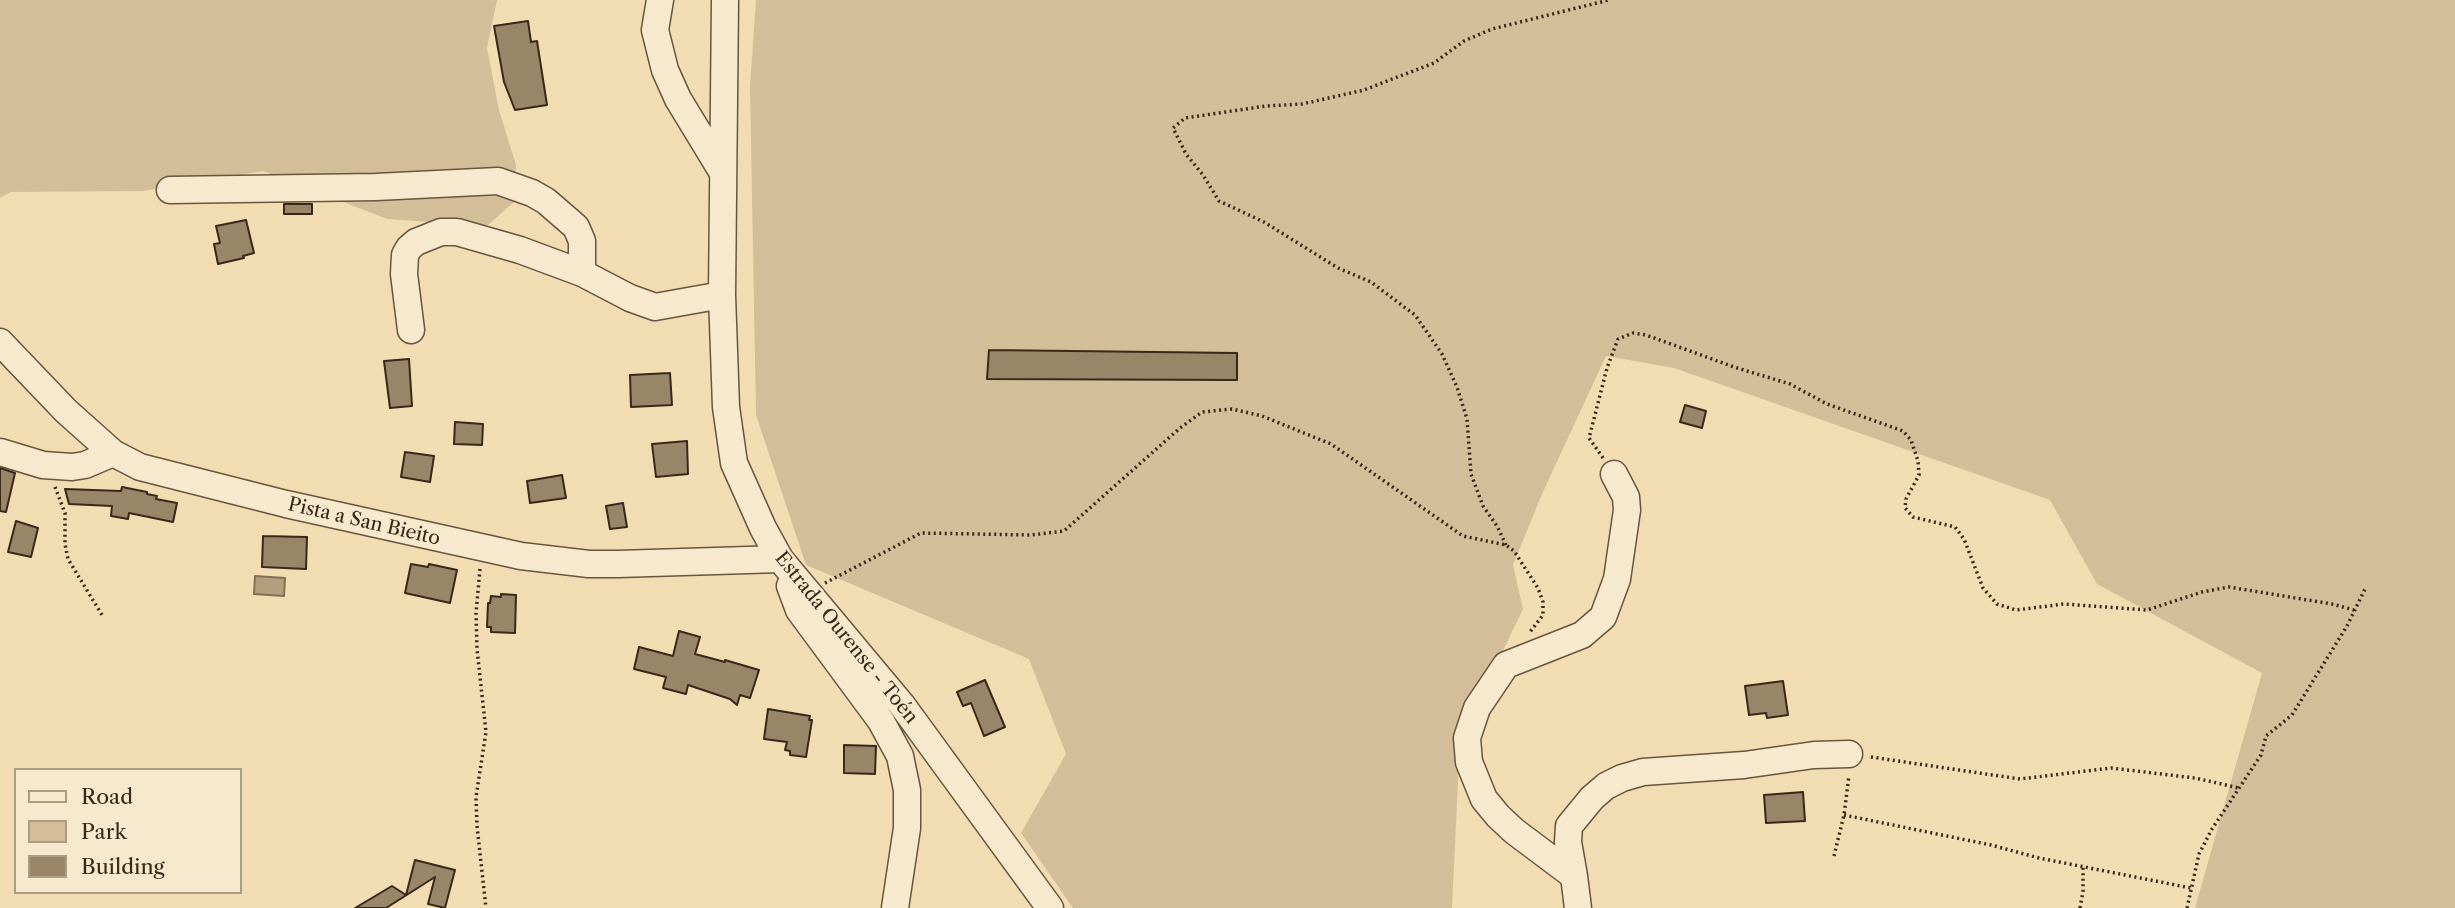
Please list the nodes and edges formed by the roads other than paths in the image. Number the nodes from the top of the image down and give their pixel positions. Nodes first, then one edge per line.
1 (660, 0) edge
2 (725, 0) edge
3 (723, 173) junction
4 (170, 190) dead end
5 (582, 273) junction
6 (722, 295) junction
7 (411, 330) dead end
8 (0, 342) edge
9 (0, 452) edge
10 (113, 453) junction
11 (1614, 474) road end
12 (782, 562) junction
13 (1849, 754) road end
14 (1574, 876) junction
15 (895, 908) edge
16 (1050, 908) edge
17 (1578, 908) edge

1 - 3 street
2 - 3 street, Estrada Ourense - Toén
3 - 6 street, Estrada Ourense - Toén
4 - 5 street
5 - 6 street
5 - 7 street
6 - 12 street, Estrada Ourense - Toén
8 - 10 street, Pista a San Bieito
9 - 10 street
10 - 12 street, Pista a San Bieito
11 - 14 street
12 - 15 street
12 - 16 street, Estrada Ourense - Toén
13 - 14 street
14 - 17 street

